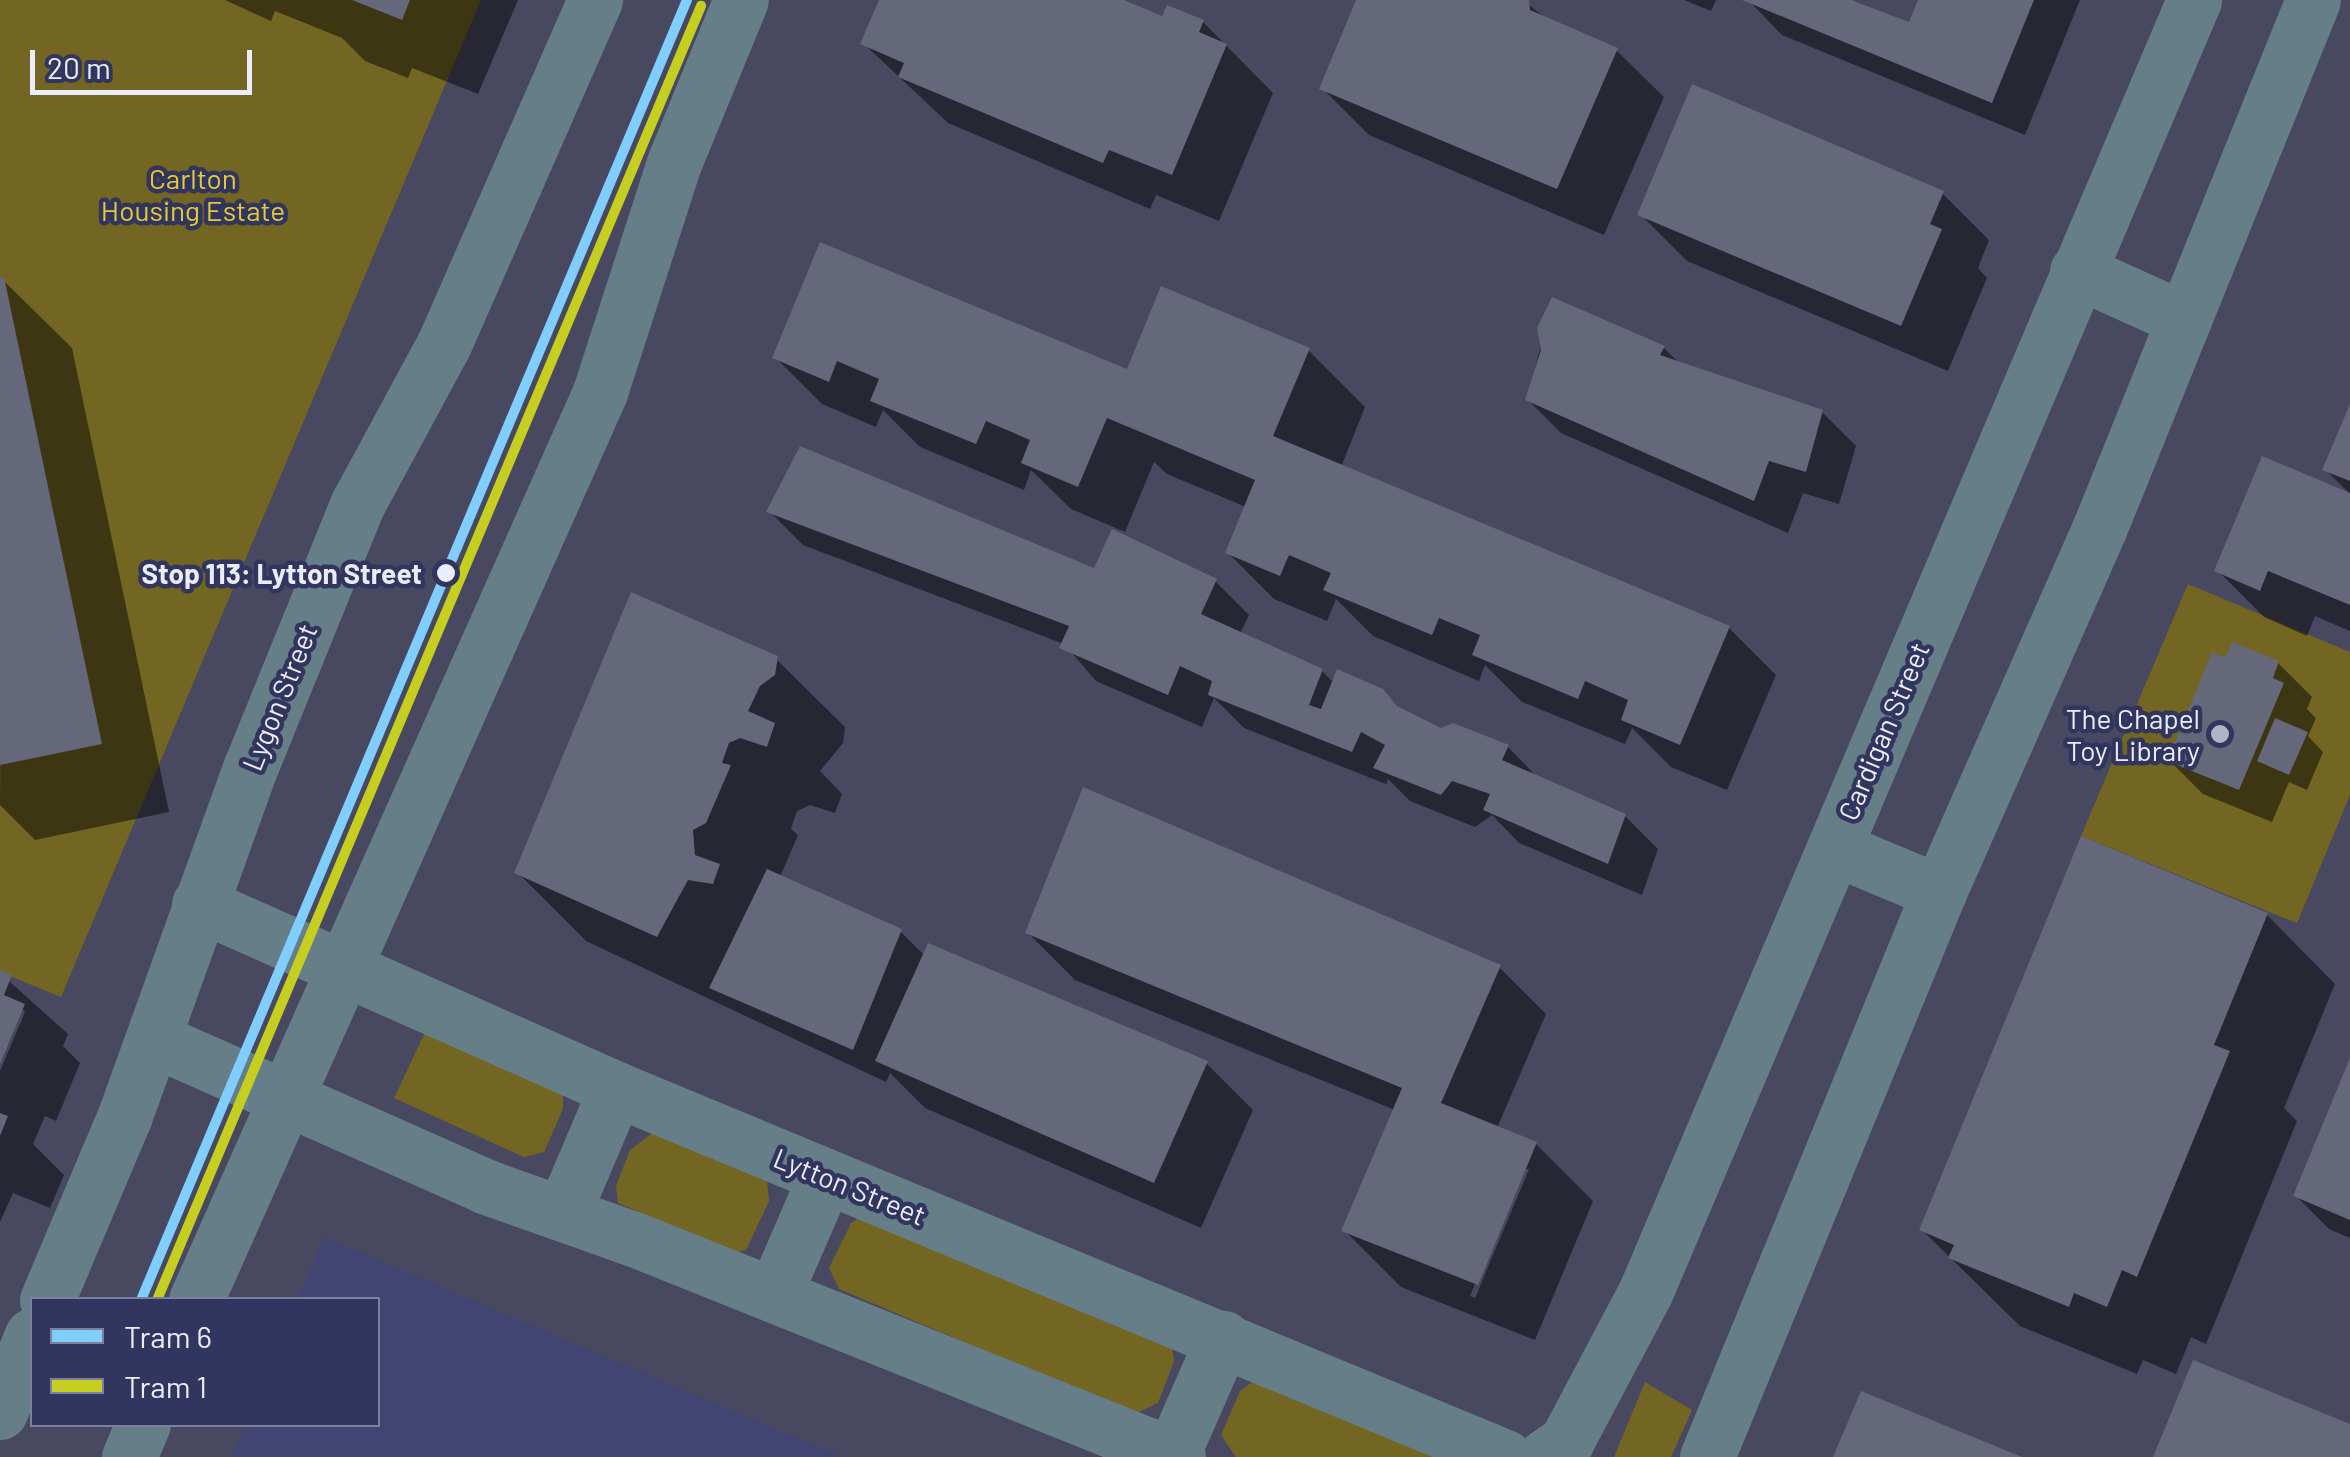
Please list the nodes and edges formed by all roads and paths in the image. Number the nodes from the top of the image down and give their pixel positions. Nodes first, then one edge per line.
1 (596, 0) edge
2 (741, 0) edge
3 (2194, 0) edge
4 (2313, 0) edge
5 (2077, 272) junction
6 (2184, 319) junction
7 (1834, 848) junction
8 (1939, 892) junction
9 (200, 904) junction
10 (342, 972) junction
11 (153, 1039) junction
12 (616, 1088) junction
13 (285, 1094) junction
14 (825, 1176) junction
15 (563, 1214) junction
16 (774, 1296) junction
17 (49, 1297) edge
18 (197, 1297) edge
19 (1222, 1338) junction
20 (30, 1340) edge
21 (0, 1412) edge
22 (142, 1427) edge
23 (1535, 1455) edge
24 (1175, 1456) edge
25 (130, 1457) edge
26 (1708, 1457) edge

1 - 9 street, Lygon Street
2 - 10 street
3 - 5 street, Cardigan Street
4 - 6 street
5 - 6 street
5 - 7 street, Cardigan Street
6 - 8 street
7 - 8 street
7 - 23 street, Cardigan Street
8 - 26 street
9 - 10 street, Lytton Street
9 - 11 street, Lygon Street
10 - 12 street, Lytton Street
10 - 13 street
11 - 13 street
11 - 17 street, Lygon Street
12 - 14 street, Lytton Street
12 - 15 street
13 - 15 street
13 - 18 street
14 - 16 street
14 - 19 street, Lytton Street
15 - 16 street
16 - 24 street
19 - 23 street, Lytton Street
19 - 24 street
20 - 21 street
22 - 25 street

